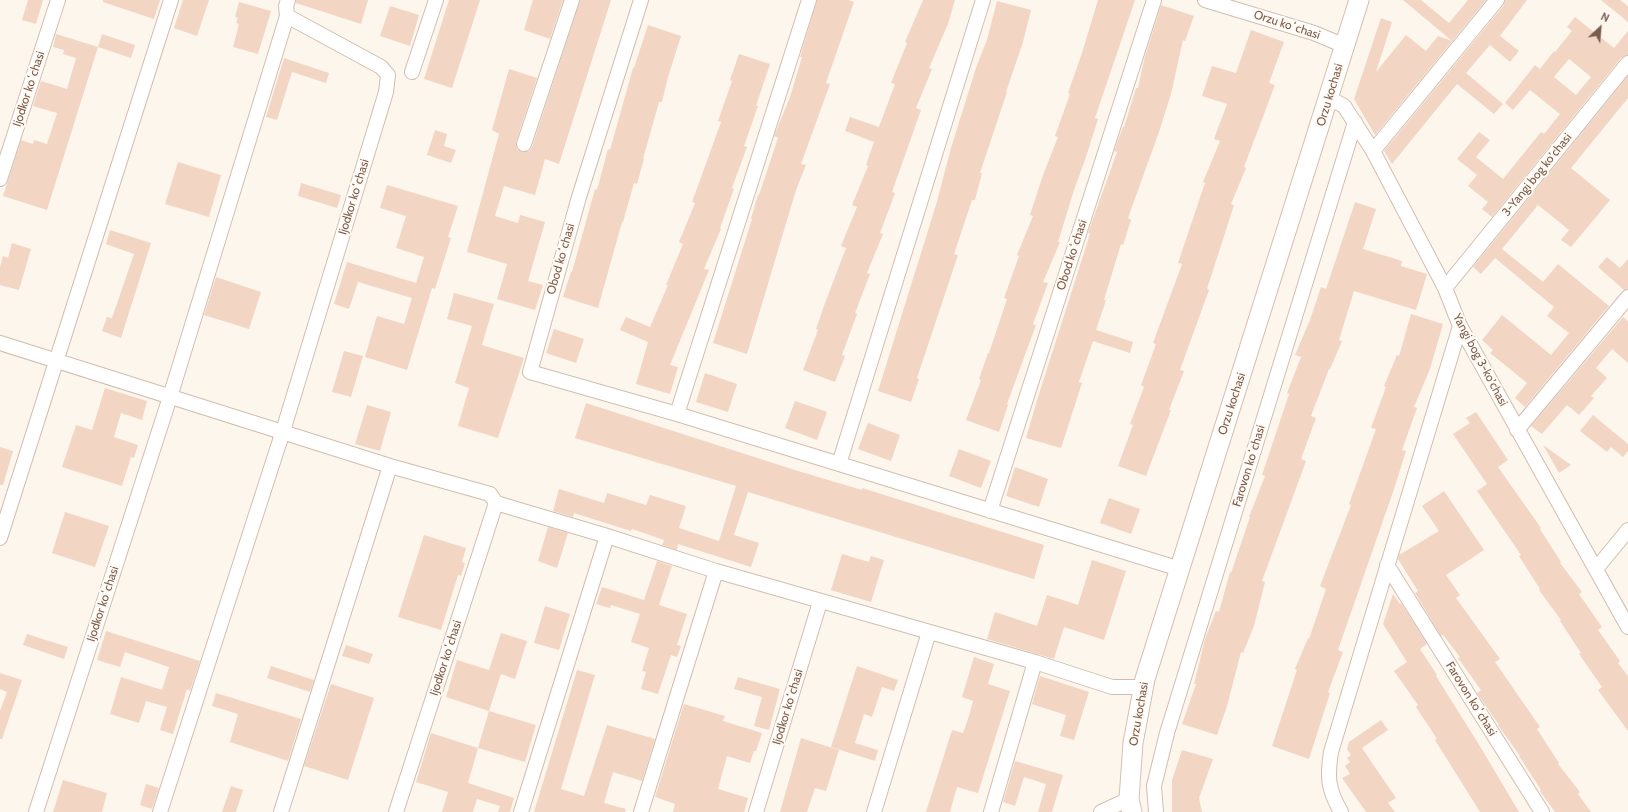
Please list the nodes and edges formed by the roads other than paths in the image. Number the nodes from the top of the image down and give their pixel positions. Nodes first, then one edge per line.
1 (58, 0) edge
2 (171, 0) edge
3 (436, 0) edge
4 (572, 0) edge
5 (641, 0) edge
6 (809, 0) edge
7 (983, 0) edge
8 (1154, 0) edge
9 (1205, 0) edge
10 (1360, 0) edge
11 (1497, 0) edge
12 (287, 8) edge
13 (1345, 46) junction
14 (1628, 63) edge
15 (412, 72) dead end
16 (1329, 98) junction
17 (1356, 122) junction
18 (524, 144) dead end
19 (1373, 151) junction
20 (0, 179) edge
21 (1445, 288) junction
22 (1628, 297) edge
23 (1460, 326) junction
24 (0, 343) edge
25 (56, 361) junction
26 (170, 396) junction
27 (677, 414) junction
28 (1517, 430) junction
29 (283, 431) junction
30 (839, 464) junction
31 (390, 466) junction
32 (496, 503) junction
33 (990, 511) junction
34 (1628, 530) edge
35 (607, 536) junction
36 (0, 538) edge
37 (1387, 565) junction
38 (1180, 569) junction
39 (1596, 569) junction
40 (716, 571) junction
41 (820, 602) junction
42 (1628, 627) edge
43 (929, 632) junction
44 (1035, 662) junction
45 (1143, 687) junction
46 (1131, 806) edge
47 (36, 812) edge
48 (160, 812) edge
49 (281, 812) edge
50 (396, 812) edge
51 (521, 812) edge
52 (641, 812) edge
53 (756, 812) edge
54 (874, 812) edge
55 (991, 812) edge
56 (1101, 812) edge
57 (1156, 812) edge
58 (1341, 812) edge
59 (1542, 812) edge

1 - 20 street, Ijodkor koʻchasi
2 - 25 street
3 - 15 street
4 - 18 street
5 - 27 street, Obod koʻchasi
6 - 27 street
7 - 30 street
8 - 33 street, Obod koʻchasi
9 - 13 street, Orzu koʻchasi
10 - 13 main road, Orzu kochasi
11 - 19 street
12 - 26 street, Ijodkor koʻchasi
12 - 29 street, Ijodkor koʻchasi
13 - 16 main road, Orzu kochasi
14 - 21 street, 3-Yangi bog koʼchasi
16 - 17 street, Yangi bog 3-koʼchasi
16 - 38 main road, Orzu kochasi
17 - 19 street, Yangi bog 3-koʼchasi
17 - 57 street, Farovon koʻchasi
19 - 21 street, Yangi bog 3-koʼchasi
21 - 23 street, Yangi bog 3-koʼchasi
22 - 28 street
23 - 28 street, Yangi bog 3-koʼchasi
23 - 37 street
24 - 25 street
25 - 26 street
25 - 36 street
26 - 29 street
26 - 47 street, Ijodkor koʻchasi
27 - 30 street, Obod koʻchasi
28 - 39 street, Yangi bog 3-koʼchasi
29 - 31 street
29 - 48 street, Ijodkor koʻchasi
30 - 33 street, Obod koʻchasi
31 - 32 street
31 - 49 street
32 - 35 street
32 - 50 street, Ijodkor koʻchasi
33 - 38 street, Obod koʻchasi
34 - 39 street
35 - 40 street
35 - 51 street
37 - 58 street
37 - 59 street, Farovon koʻchasi
38 - 45 main road, Orzu kochasi
39 - 42 street, Yangi bog 3-koʼchasi
40 - 41 street
40 - 52 street
41 - 43 street
41 - 53 street, Ijodkor koʻchasi
43 - 44 street
43 - 54 street
44 - 45 street
44 - 55 street
45 - 46 main road, Orzu kochasi
46 - 56 street

